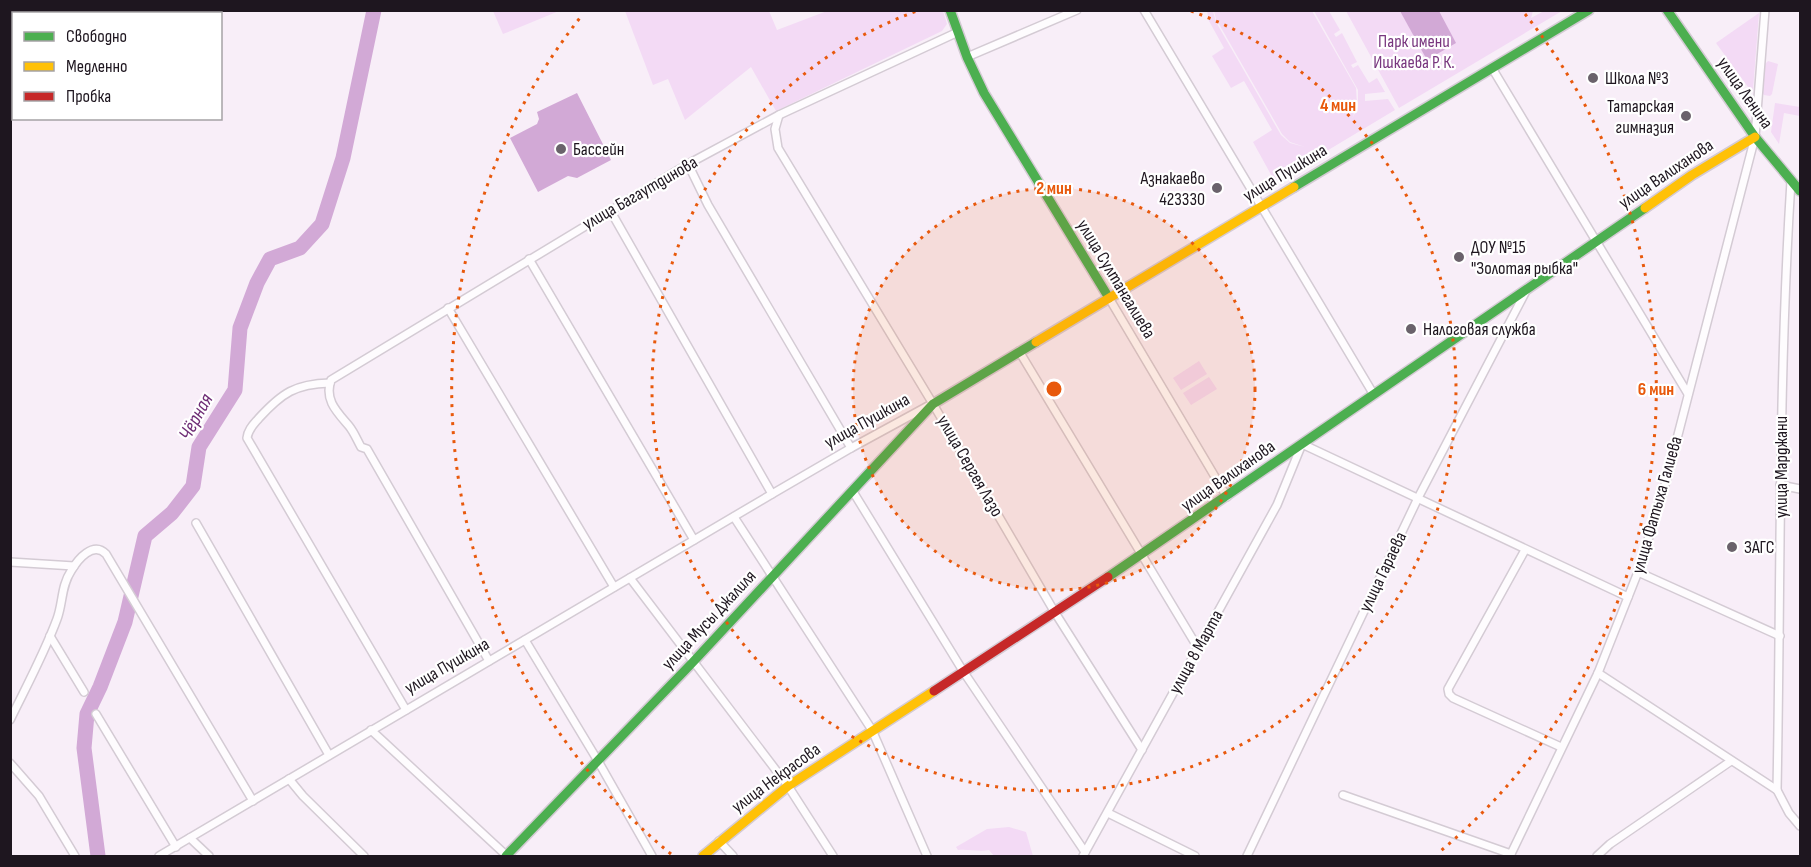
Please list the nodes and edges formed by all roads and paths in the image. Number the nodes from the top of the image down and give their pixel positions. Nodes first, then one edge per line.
1 (950, 10) edge
2 (1077, 10) edge
3 (1144, 10) edge
4 (1589, 10) edge
5 (1667, 10) edge
6 (1765, 10) edge
7 (958, 32) junction
8 (967, 57) junction
9 (1492, 68) junction
10 (779, 116) junction
11 (1755, 137) junction
12 (688, 164) junction
13 (1791, 181) junction
14 (1800, 191) edge
15 (1261, 206) junction
16 (610, 210) junction
17 (1597, 241) junction
18 (529, 259) junction
19 (1526, 291) junction
20 (1109, 298) junction
21 (448, 308) junction
22 (1019, 351) junction
23 (332, 380) junction
24 (1688, 394) junction
25 (1374, 395) junction
26 (933, 404) junction
27 (1302, 444) junction
28 (851, 448) junction
29 (1780, 485) junction
30 (1800, 489) edge
31 (852, 490) junction
32 (772, 494) junction
33 (1227, 497) junction
34 (1418, 498) junction
35 (734, 517) junction
36 (196, 523) dead end
37 (694, 540) junction
38 (1526, 550) junction
39 (1142, 555) junction
40 (10, 562) edge
41 (74, 566) junction
42 (1638, 572) junction
43 (773, 576) junction
44 (630, 578) junction
45 (614, 588) junction
46 (1628, 597) junction
47 (1054, 611) junction
48 (50, 636) junction
49 (1780, 636) junction
50 (525, 640) junction
51 (1198, 648) junction
52 (489, 661) junction
53 (693, 662) junction
54 (963, 671) junction
55 (1598, 673) junction
56 (84, 692) dead end
57 (406, 710) junction
58 (96, 714) dead end
59 (10, 720) edge
60 (371, 730) junction
61 (872, 730) junction
62 (1561, 747) junction
63 (1142, 750) junction
64 (329, 755) junction
65 (598, 761) junction
66 (1731, 761) junction
67 (10, 763) edge
68 (289, 780) junction
69 (788, 786) junction
70 (1777, 790) junction
71 (1343, 795) dead end
72 (253, 801) junction
73 (1108, 813) junction
74 (1800, 826) edge
75 (190, 838) junction
76 (719, 841) junction
77 (176, 847) junction
78 (1084, 854) edge
79 (1510, 855) edge
80 (75, 856) edge
81 (159, 856) edge
82 (209, 856) edge
83 (364, 856) edge
84 (507, 856) edge
85 (652, 856) edge
86 (703, 856) edge
87 (733, 856) edge
88 (832, 856) edge
89 (927, 856) edge
90 (1195, 856) edge
91 (1246, 856) edge
92 (1598, 856) edge

1 - 7 main road, улица Султангалиева
2 - 8 street
3 - 15 street
4 - 9 main road, улица Пушкина
5 - 11 main road, улица Ленина
6 - 11 street, улица Фатыха Галиева
7 - 8 main road, улица Султангалиева
7 - 10 street, улица Багаутдинова
8 - 20 main road, улица Султангалиева
9 - 15 main road, улица Пушкина
9 - 17 street
10 - 12 street, улица Багаутдинова
10 - 26 street, улица Сергея Лазо
11 - 13 main road, улица Ленина
11 - 17 main road, улица Валиханова
11 - 24 street, улица Фатыха Галиева
12 - 16 street, улица Багаутдинова
12 - 28 street
13 - 14 main road, улица Ленина
13 - 29 street, улица Марджани
15 - 20 main road, улица Пушкина
15 - 25 street
16 - 18 street, улица Багаутдинова
16 - 32 street
17 - 19 main road, улица Валиханова
17 - 24 street
18 - 21 street, улица Багаутдинова
18 - 37 street
19 - 25 main road, улица Валиханова
19 - 34 street, улица Гараева
20 - 22 main road, улица Пушкина
20 - 33 street, улица Султангалиева
21 - 23 street, улица Багаутдинова
21 - 45 street
22 - 26 main road, улица Пушкина
22 - 39 street
23 - 52 street
23 - 57 street
24 - 42 street, улица Фатыха Галиева
25 - 27 main road, улица Валиханова
26 - 28 street, улица Пушкина
26 - 31 main road, улица Мусы Джалиля
26 - 47 street, улица Сергея Лазо
27 - 33 main road, улица Валиханова
27 - 34 street
27 - 51 street, улица 8 Марта
28 - 32 street, улица Пушкина
29 - 30 street
29 - 49 street, улица Марджани
31 - 43 main road, улица Мусы Джалиля
31 - 54 street
32 - 35 street, улица Пушкина
33 - 39 main road, улица Валиханова
34 - 38 street
34 - 91 street, улица Гараева
35 - 37 street, улица Пушкина
35 - 43 street
36 - 64 street
37 - 44 street, улица Пушкина
38 - 46 street
38 - 62 street
39 - 47 main road, улица Валиханова
39 - 51 street
40 - 41 street
41 - 48 street
41 - 72 street
42 - 46 street, улица Фатыха Галиева
42 - 49 street
43 - 53 main road, улица Мусы Джалиля
43 - 61 street
44 - 45 street, улица Пушкина
44 - 53 street
45 - 50 street, улица Пушкина
46 - 55 street, улица Фатыха Галиева
47 - 54 main road, улица Валиханова
47 - 63 street, улица Сергея Лазо
48 - 56 street
48 - 59 street
49 - 70 street, улица Марджани
50 - 52 street, улица Пушкина
50 - 65 street
51 - 63 street, улица 8 Марта
52 - 57 street, улица Пушкина
53 - 65 main road, улица Мусы Джалиля
53 - 69 street
54 - 61 main road, улица Валиханова
54 - 78 street
55 - 62 street, улица Фатыха Галиева
55 - 66 street
57 - 60 street, улица Пушкина
58 - 77 street
60 - 64 street, улица Пушкина
60 - 84 street
61 - 69 main road, улица Некрасова
61 - 89 street
62 - 79 street, улица Фатыха Галиева
63 - 73 street, улица 8 Марта
64 - 68 street, улица Пушкина
65 - 84 main road, улица Мусы Джалиля
65 - 85 street
66 - 70 street
66 - 92 street
67 - 80 street
68 - 72 street, улица Пушкина
68 - 83 street
69 - 76 main road, улица Некрасова
69 - 88 street
70 - 74 street
71 - 79 street
72 - 75 street, улица Пушкина
73 - 78 street, улица 8 Марта
73 - 90 street
75 - 77 street, улица Пушкина
75 - 82 street
76 - 86 main road, улица Некрасова
76 - 87 street
77 - 81 street, улица Пушкина

